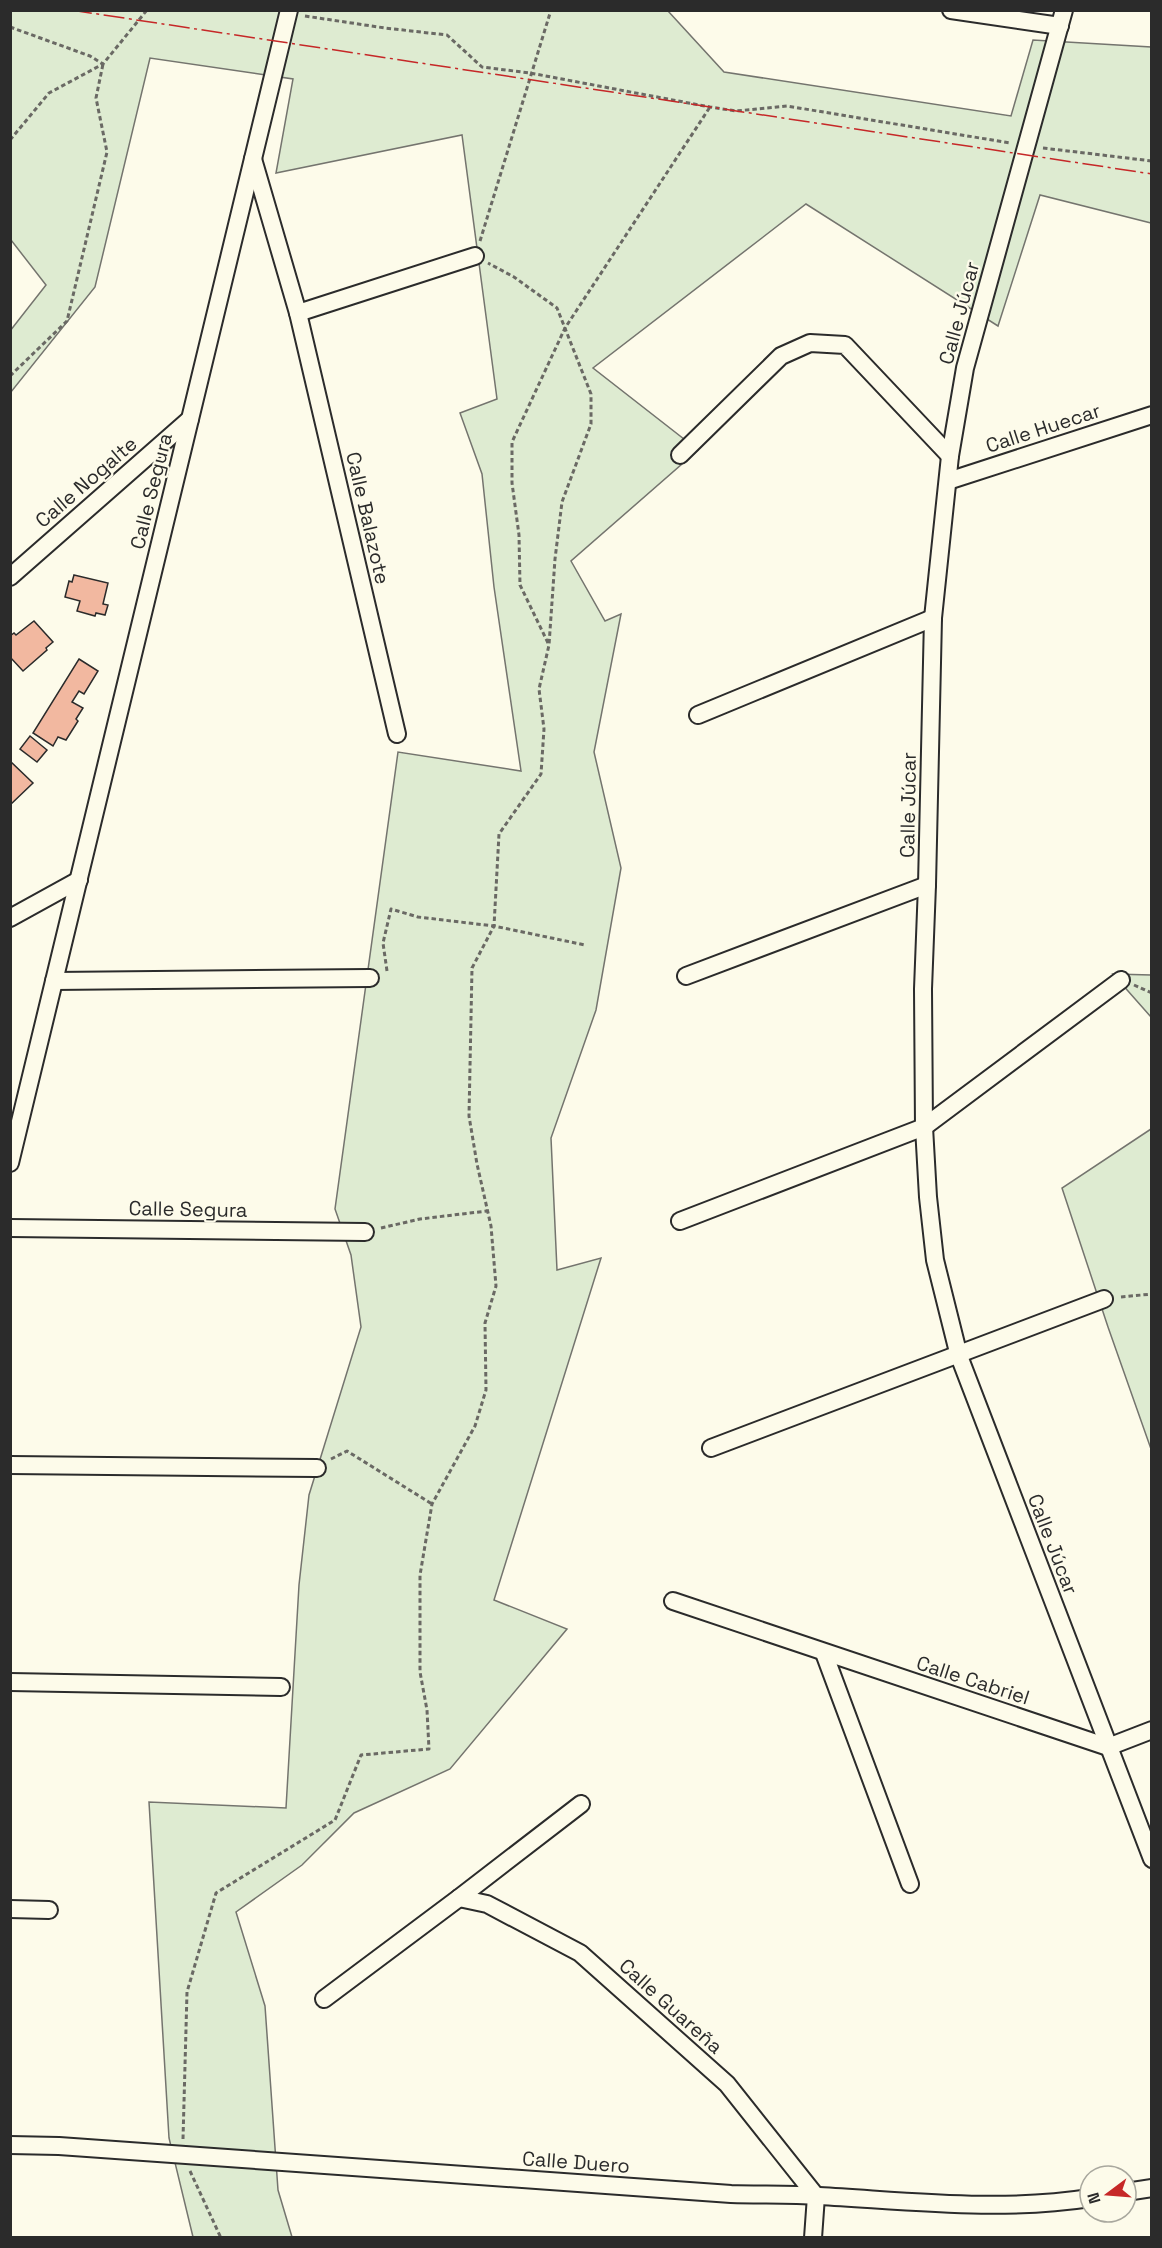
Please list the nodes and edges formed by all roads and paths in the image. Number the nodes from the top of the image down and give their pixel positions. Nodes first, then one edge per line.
1 (147, 10) edge
2 (551, 10) edge
3 (951, 10) edge
4 (288, 12) edge
5 (1062, 18) edge
6 (10, 27) edge
7 (103, 64) junction
8 (530, 73) junction
9 (710, 107) junction
10 (10, 140) edge
11 (1027, 146) junction
12 (253, 159) junction
13 (1152, 161) edge
14 (475, 256) junction
15 (298, 313) junction
16 (565, 328) junction
17 (10, 376) edge
18 (1152, 415) edge
19 (190, 419) junction
20 (680, 455) dead end
21 (950, 456) junction
22 (948, 481) junction
23 (10, 577) edge
24 (933, 618) junction
25 (549, 645) junction
26 (698, 715) dead end
27 (397, 734) dead end
28 (79, 880) junction
29 (927, 885) junction
30 (10, 918) edge
31 (494, 926) junction
32 (585, 945) dead end
33 (387, 973) dead end
34 (686, 976) dead end
35 (370, 978) dead end
36 (1120, 980) dead end
37 (54, 981) junction
38 (924, 1127) junction
39 (10, 1163) edge
40 (487, 1211) junction
41 (680, 1221) dead end
42 (10, 1228) edge
43 (365, 1232) joint
44 (1152, 1294) edge
45 (1104, 1299) joint
46 (959, 1356) junction
47 (711, 1448) dead end
48 (10, 1465) edge
49 (316, 1468) joint
50 (432, 1504) junction
51 (673, 1601) dead end
52 (824, 1653) junction
53 (10, 1682) edge
54 (281, 1687) dead end
55 (1152, 1730) edge
56 (1108, 1747) junction
57 (581, 1804) dead end
58 (1152, 1859) edge
59 (910, 1884) dead end
60 (459, 1898) junction
61 (10, 1909) edge
62 (49, 1910) dead end
63 (324, 1999) dead end
64 (10, 2138) edge
65 (10, 2145) edge
66 (59, 2146) junction
67 (182, 2154) junction
68 (816, 2196) junction
69 (1078, 2200) edge
70 (221, 2238) edge
71 (813, 2238) edge

1 - 7 path
2 - 8 path
3 - 5 street, Calle Júcar
4 - 8 path
4 - 12 street, Calle Segura
5 - 11 street, Calle Júcar
6 - 7 path
7 - 10 path
7 - 17 path
8 - 9 path
8 - 14 path
9 - 11 path
9 - 16 path
11 - 13 path
11 - 21 street, Calle Júcar
12 - 15 street, Calle Balazote
12 - 19 street, Calle Segura
14 - 15 street
14 - 16 path
15 - 27 street, Calle Balazote
16 - 25 path
16 - 25 path
18 - 22 street, Calle Huecar
19 - 23 street, Calle Nogalte
19 - 28 street, Calle Segura
20 - 21 street
21 - 22 street, Calle Júcar
22 - 24 street, Calle Júcar
24 - 26 street
24 - 29 street, Calle Júcar
25 - 31 path
28 - 30 street
28 - 37 street, Calle Segura
29 - 34 street, Calle Júcar
29 - 38 street, Calle Júcar
31 - 32 path
31 - 33 path
31 - 40 path
35 - 37 street
36 - 38 street
37 - 39 street, Calle Segura
38 - 41 street
38 - 46 street, Calle Júcar
40 - 43 path
40 - 50 path
42 - 43 street, Calle Segura
44 - 45 path
45 - 46 street
46 - 47 street
46 - 56 street, Calle Júcar
48 - 49 street
49 - 50 path
50 - 67 path
51 - 52 street, Calle Cabriel
52 - 56 street, Calle Cabriel
52 - 59 street
53 - 54 street
55 - 56 street
56 - 58 street, Calle Júcar
57 - 60 street
60 - 63 street
60 - 68 street, Calle Guareña
61 - 62 street
64 - 66 street, Calle Duero
65 - 66 street, Calle Duero
66 - 67 street, Calle Duero
67 - 68 street, Calle Duero
67 - 70 path
68 - 69 street, Calle Duero
68 - 71 street

